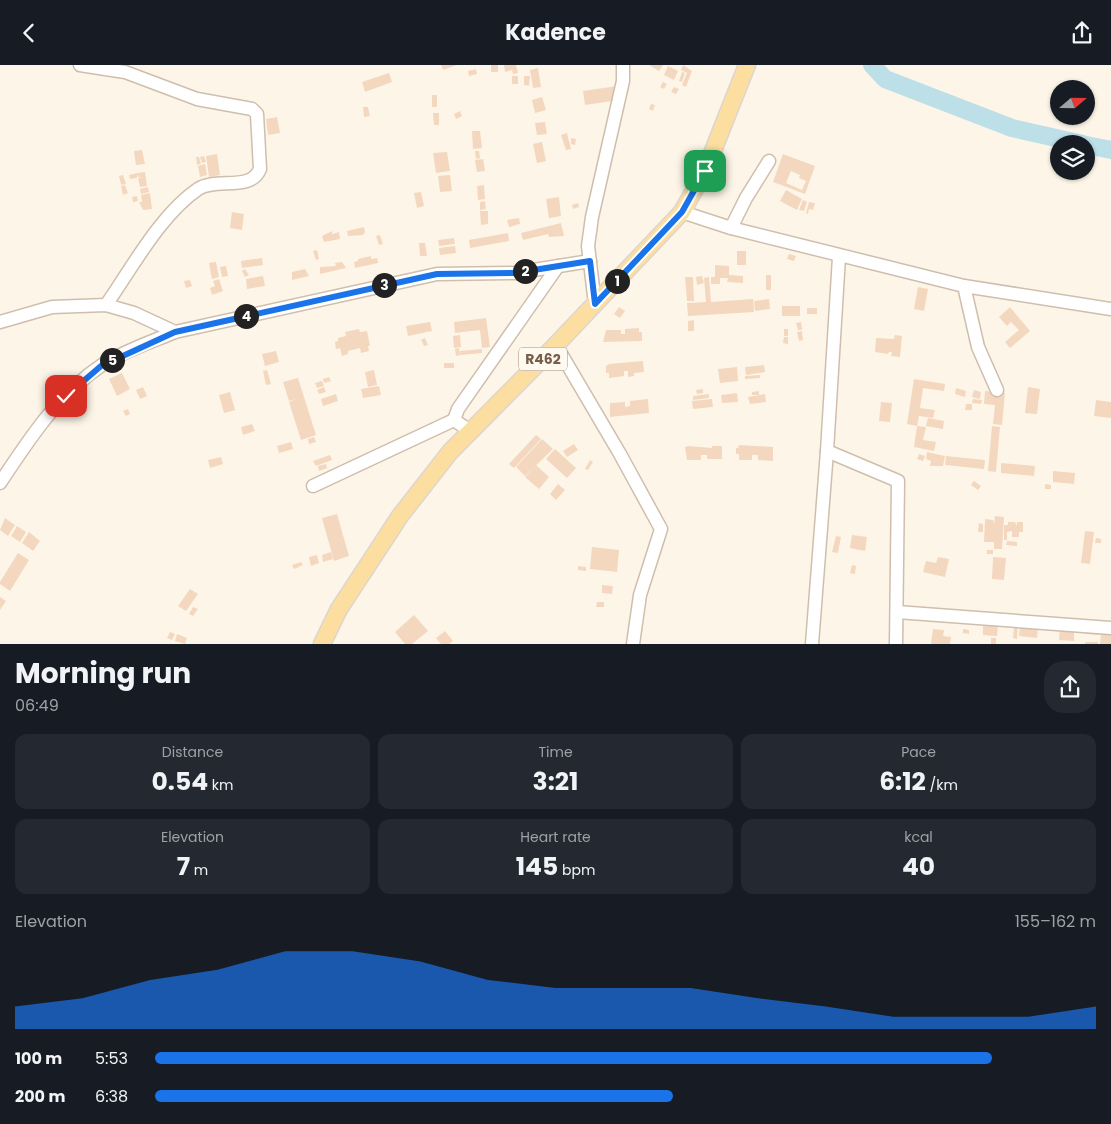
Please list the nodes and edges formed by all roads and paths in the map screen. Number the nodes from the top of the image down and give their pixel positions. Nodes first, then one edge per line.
1 (80, 65) edge
2 (623, 65) edge
3 (747, 65) edge
4 (769, 161) dead end
5 (682, 212) junction
6 (731, 228) junction
7 (839, 257) junction
8 (590, 261) junction
9 (558, 266) junction
10 (964, 286) junction
11 (595, 304) junction
12 (106, 305) junction
13 (1111, 309) edge
14 (0, 322) edge
15 (175, 332) junction
16 (552, 349) junction
17 (997, 390) dead end
18 (454, 419) junction
19 (470, 431) junction
20 (827, 451) junction
21 (0, 483) edge
22 (314, 487) dead end
23 (897, 612) junction
24 (1111, 628) edge
25 (322, 644) edge
26 (633, 644) edge
27 (812, 644) edge
28 (896, 644) edge

1 - 12 street
2 - 8 street
3 - 5 main road, R462
4 - 6 street
5 - 6 street
5 - 11 main road, R462
6 - 7 street
7 - 10 street
7 - 20 street
8 - 9 street
8 - 11 street
9 - 15 street
9 - 18 street
10 - 13 street
10 - 17 street
11 - 16 main road, R462
12 - 14 street
12 - 15 street
15 - 21 street
16 - 19 main road, R462
16 - 26 street
18 - 19 street
18 - 22 street
19 - 25 main road, R462
20 - 23 street
20 - 27 street
23 - 24 street
23 - 28 street

